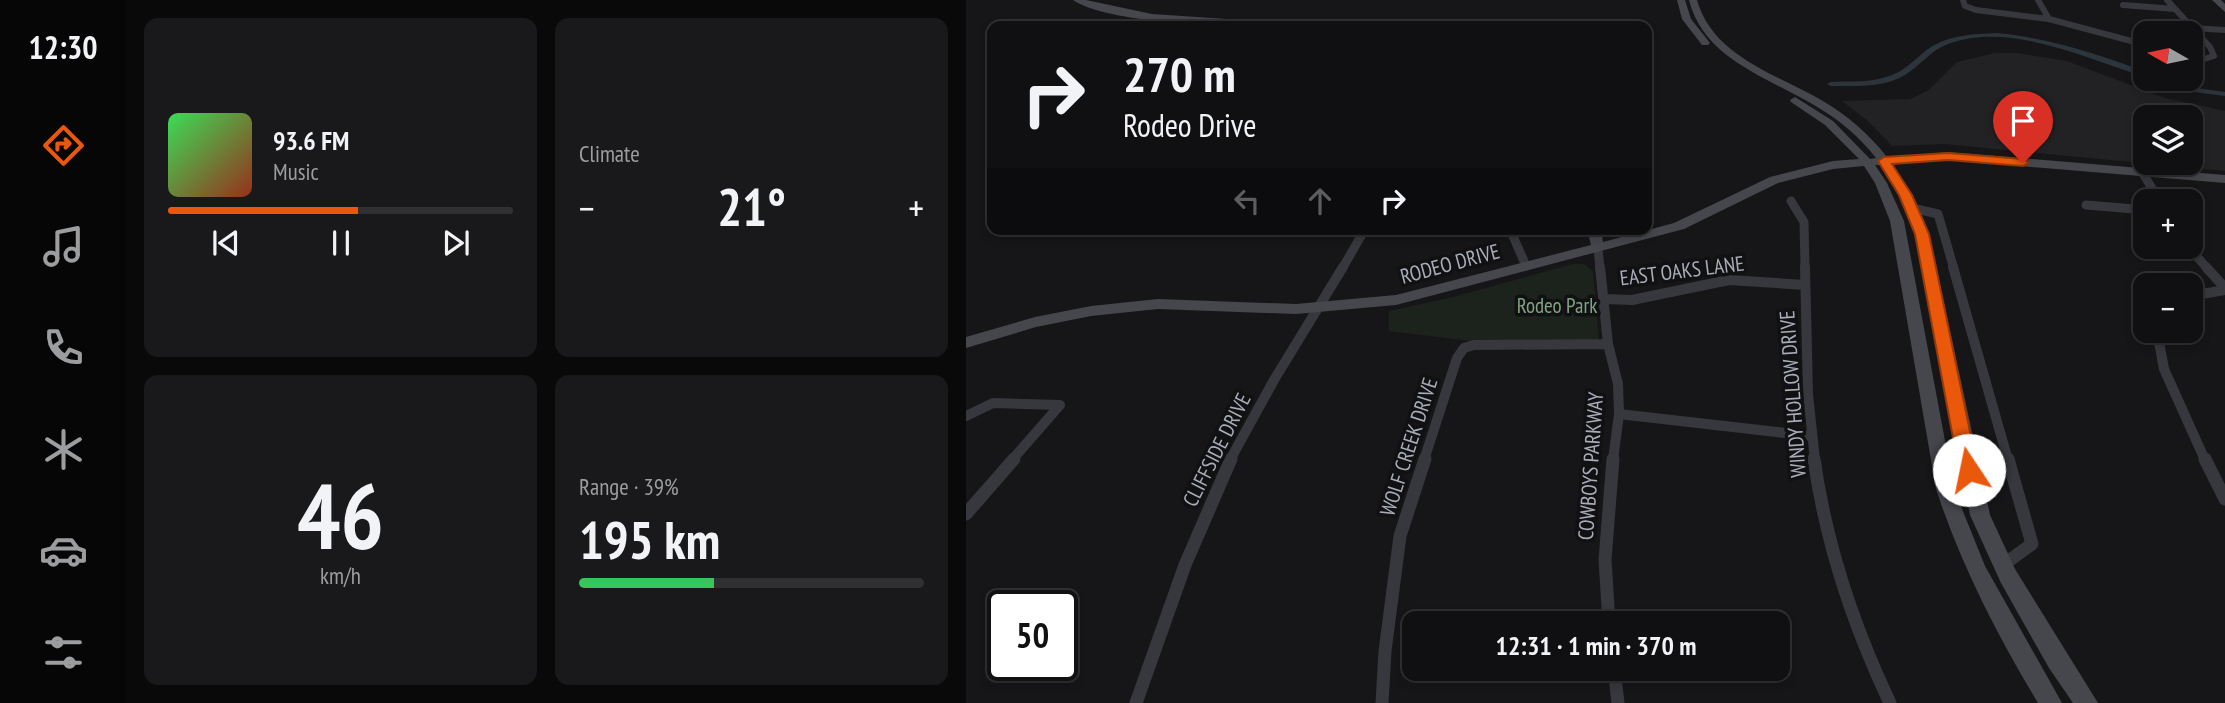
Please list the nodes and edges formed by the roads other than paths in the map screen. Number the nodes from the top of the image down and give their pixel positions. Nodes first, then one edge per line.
1 (1077, 0) edge
2 (1681, 0) edge
3 (1693, 0) edge
4 (2038, 0) edge
5 (2167, 0) edge
6 (2216, 0) edge
7 (1964, 2) edge
8 (2123, 5) dead end
9 (2175, 9) junction
10 (2225, 9) edge
11 (2049, 19) junction
12 (1223, 21) edge
13 (2186, 21) edge
14 (2203, 29) edge
15 (2225, 30) edge
16 (1704, 35) junction
17 (2203, 36) edge
18 (2225, 38) edge
19 (2133, 42) edge
20 (2203, 42) edge
21 (2203, 60) edge
22 (1876, 161) junction
23 (2133, 171) edge
24 (2178, 175) edge
25 (2225, 179) edge
26 (1791, 201) dead end
27 (2086, 205) dead end
28 (1912, 208) junction
29 (2133, 209) edge
30 (1652, 233) edge
31 (1362, 235) edge
32 (1513, 235) edge
33 (1595, 235) edge
34 (1644, 235) edge
35 (1598, 247) junction
36 (2199, 259) edge
37 (1526, 266) junction
38 (1805, 285) junction
39 (1909, 288) junction
40 (2225, 289) edge
41 (1933, 291) junction
42 (2203, 294) edge
43 (1604, 299) junction
44 (1320, 308) junction
45 (966, 343) edge
46 (2157, 343) edge
47 (1608, 344) junction
48 (1619, 414) junction
49 (966, 416) edge
50 (1812, 436) junction
51 (1942, 465) junction
52 (1969, 470) junction
53 (2225, 499) edge
54 (966, 514) edge
55 (2003, 565) junction
56 (1608, 611) edge
57 (1615, 681) edge
58 (1136, 703) edge
59 (1382, 703) edge
60 (1618, 703) edge
61 (1890, 703) edge
62 (2051, 703) edge
63 (2087, 703) edge

1 - 12 main road
2 - 16 main road
3 - 16 main road
4 - 11 street
5 - 9 street
6 - 10 main road
7 - 11 street
8 - 9 street
9 - 13 street
11 - 19 street
14 - 15 street
16 - 22 main road
16 - 22 main road
17 - 18 street
20 - 21 street
22 - 23 main road, RODEO DRIVE
22 - 28 main road
22 - 30 main road, RODEO DRIVE
22 - 39 main road
24 - 25 main road, RODEO DRIVE
26 - 38 street, WINDY HOLLOW DRIVE
27 - 29 street
28 - 41 main road
28 - 55 street
31 - 44 street, CLIFFSIDE DRIVE
32 - 37 street
33 - 35 main road, COWBOYS PARKWAY
34 - 35 main road, RODEO DRIVE
35 - 37 main road, RODEO DRIVE
35 - 43 street, COWBOYS PARKWAY
36 - 40 street
37 - 44 main road, RODEO DRIVE
38 - 43 street, EAST OAKS LANE
38 - 50 street, WINDY HOLLOW DRIVE
39 - 41 main road
39 - 51 main road
40 - 42 street
41 - 52 main road
43 - 47 street, COWBOYS PARKWAY
44 - 45 main road, RODEO DRIVE
44 - 58 street, CLIFFSIDE DRIVE
46 - 53 street
47 - 48 street, COWBOYS PARKWAY
47 - 59 street, WOLF CREEK DRIVE
48 - 50 street
48 - 56 street, COWBOYS PARKWAY
49 - 54 street
50 - 61 street, WINDY HOLLOW DRIVE
51 - 52 main road
51 - 62 main road
52 - 55 main road
55 - 63 main road
57 - 60 street

